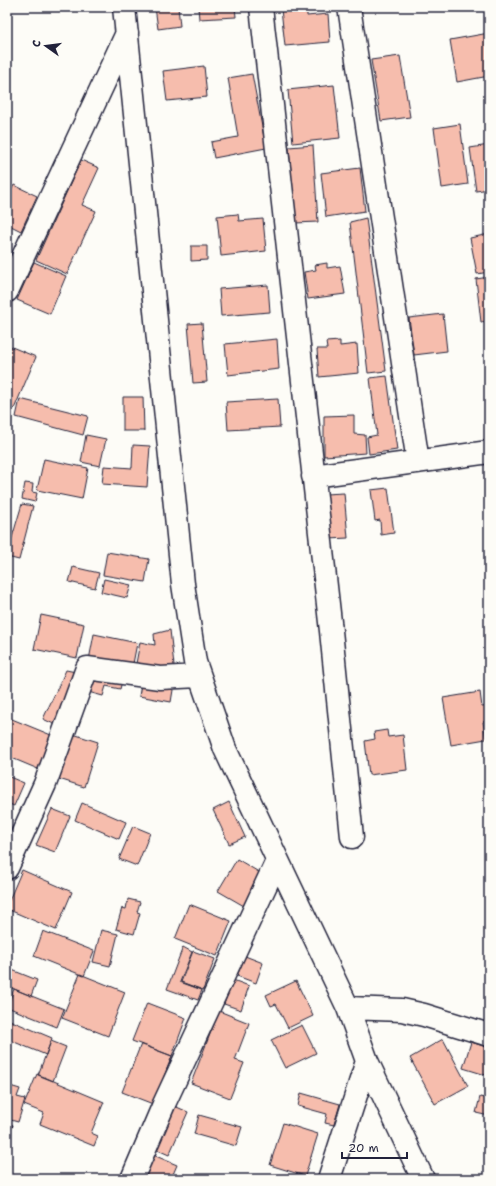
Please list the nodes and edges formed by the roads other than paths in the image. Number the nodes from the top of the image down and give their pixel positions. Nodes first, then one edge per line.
1 (124, 7) edge
2 (261, 7) edge
3 (348, 7) edge
4 (126, 33) junction
5 (7, 291) edge
6 (489, 452) edge
7 (418, 462) junction
8 (313, 476) junction
9 (199, 676) junction
10 (352, 837) dead end
11 (277, 861) junction
12 (7, 868) edge
13 (348, 1008) junction
14 (489, 1035) edge
15 (367, 1061) junction
16 (132, 1179) edge
17 (329, 1179) edge
18 (423, 1179) edge

1 - 4 street
2 - 8 street
3 - 7 street
4 - 5 street
4 - 9 street
6 - 7 street
7 - 8 street
8 - 10 street
9 - 11 street
9 - 12 street
11 - 13 street
11 - 16 street
13 - 14 street
13 - 15 street
15 - 17 street
15 - 18 street

